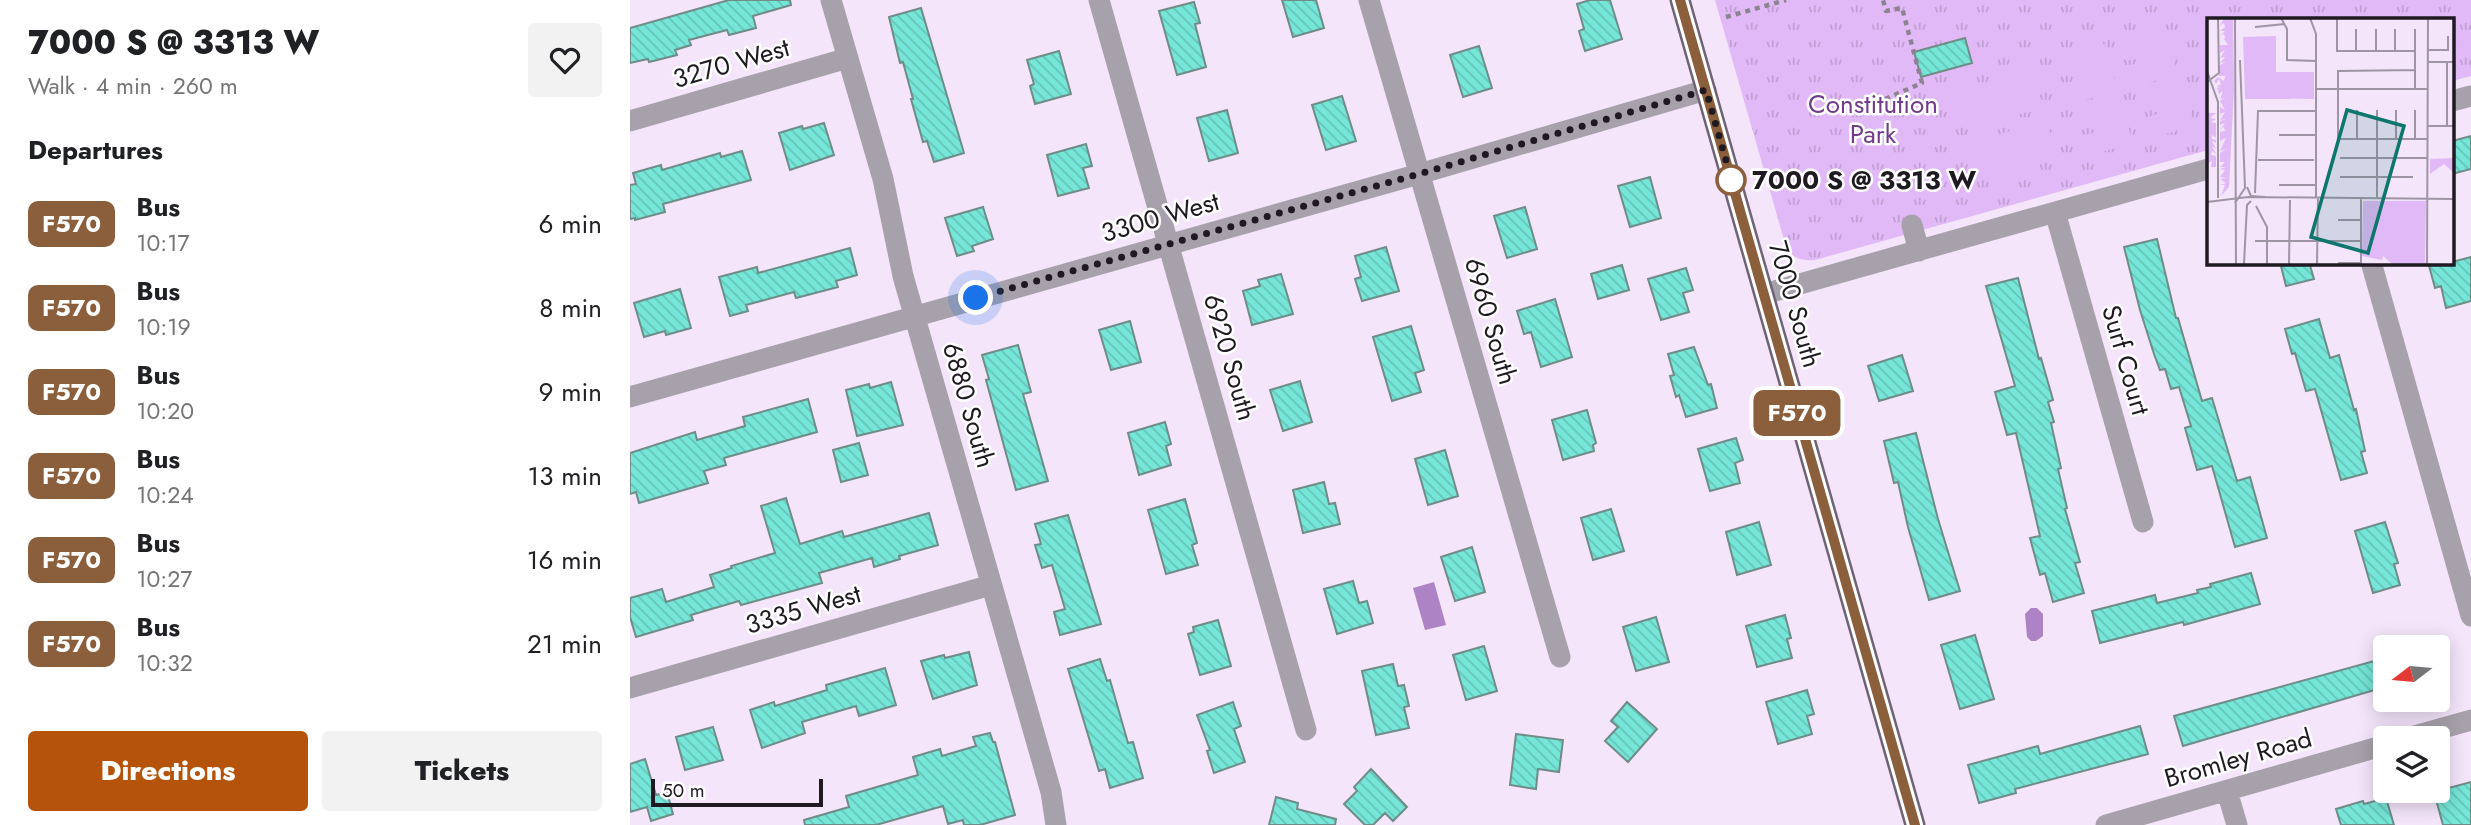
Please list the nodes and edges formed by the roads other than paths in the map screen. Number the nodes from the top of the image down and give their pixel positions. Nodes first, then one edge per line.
1 (831, 0) edge
2 (1099, 0) edge
3 (1368, 0) edge
4 (1680, 0) edge
5 (848, 58) junction
6 (1706, 90) junction
7 (2471, 96) edge
8 (2454, 100) edge
9 (630, 121) edge
10 (2207, 169) edge
11 (1419, 174) junction
12 (2055, 212) junction
13 (1912, 225) dead end
14 (1168, 244) junction
15 (1919, 251) junction
16 (2372, 264) edge
17 (1764, 294) junction
18 (915, 316) junction
19 (630, 397) edge
20 (2143, 522) dead end
21 (991, 585) junction
22 (2471, 616) edge
23 (1560, 657) dead end
24 (630, 688) edge
25 (2471, 720) edge
26 (2450, 726) edge
27 (1306, 730) dead end
28 (2373, 748) edge
29 (2227, 791) junction
30 (1056, 825) edge
31 (1914, 825) edge
32 (2106, 825) edge
33 (2237, 825) edge

1 - 5 street, 6880 South
2 - 14 street, 6920 South
3 - 11 street, 6960 South
4 - 6 main road, 7000 South
5 - 9 street, 3270 West
5 - 18 street, 6880 South
6 - 11 street, 3300 West
6 - 17 main road, 7000 South
7 - 8 street
10 - 12 street
11 - 14 street, 3300 West
11 - 23 street, 6960 South
12 - 15 street
12 - 20 street, Surf Court
13 - 15 street
14 - 18 street, 3300 West
14 - 27 street, 6920 South
15 - 17 street
16 - 22 street
17 - 31 main road, 7000 South
18 - 19 street, 3300 West
18 - 21 street, 6880 South
21 - 24 street, 3335 West
21 - 30 street, 6880 South
25 - 26 street
28 - 29 street, Bromley Road
29 - 32 street, Bromley Road
29 - 33 street

